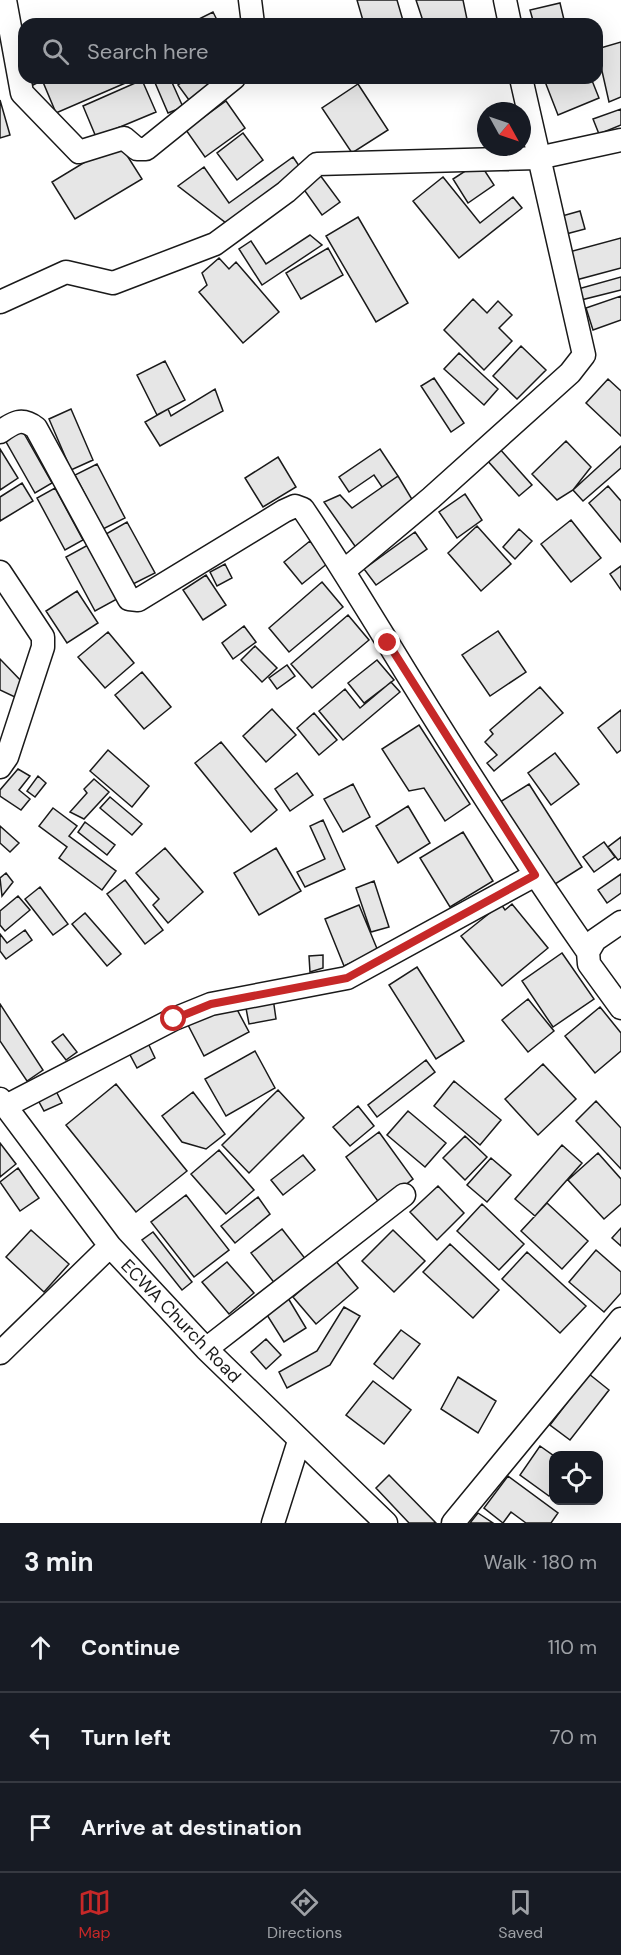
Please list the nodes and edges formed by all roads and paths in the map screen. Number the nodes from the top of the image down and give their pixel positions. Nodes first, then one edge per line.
1 (5, 0) edge
2 (250, 0) edge
3 (504, 0) edge
4 (252, 18) edge
5 (508, 18) edge
6 (18, 71) edge
7 (20, 84) edge
8 (227, 84) edge
9 (522, 84) edge
10 (621, 140) edge
11 (538, 158) junction
12 (0, 302) edge
13 (0, 432) edge
14 (345, 570) junction
15 (0, 572) edge
16 (0, 767) edge
17 (535, 875) junction
18 (621, 922) edge
19 (588, 952) junction
20 (621, 1008) edge
21 (2, 1103) edge
22 (404, 1195) dead end
23 (110, 1246) junction
24 (621, 1319) edge
25 (206, 1349) junction
26 (0, 1353) edge
27 (299, 1441) junction
28 (273, 1523) edge
29 (386, 1523) edge
30 (453, 1523) edge

1 - 6 street
2 - 4 street
3 - 5 street
7 - 8 street
9 - 11 street
10 - 11 street
11 - 12 street
11 - 14 street
13 - 14 street
14 - 17 street
15 - 16 street
17 - 19 street
17 - 21 street
18 - 19 street
19 - 20 street
21 - 23 street, ECWA Church Road
22 - 25 street
23 - 25 street, ECWA Church Road
23 - 26 street
24 - 30 street
25 - 27 street, ECWA Church Road
27 - 28 street
27 - 29 street, ECWA Church Road

